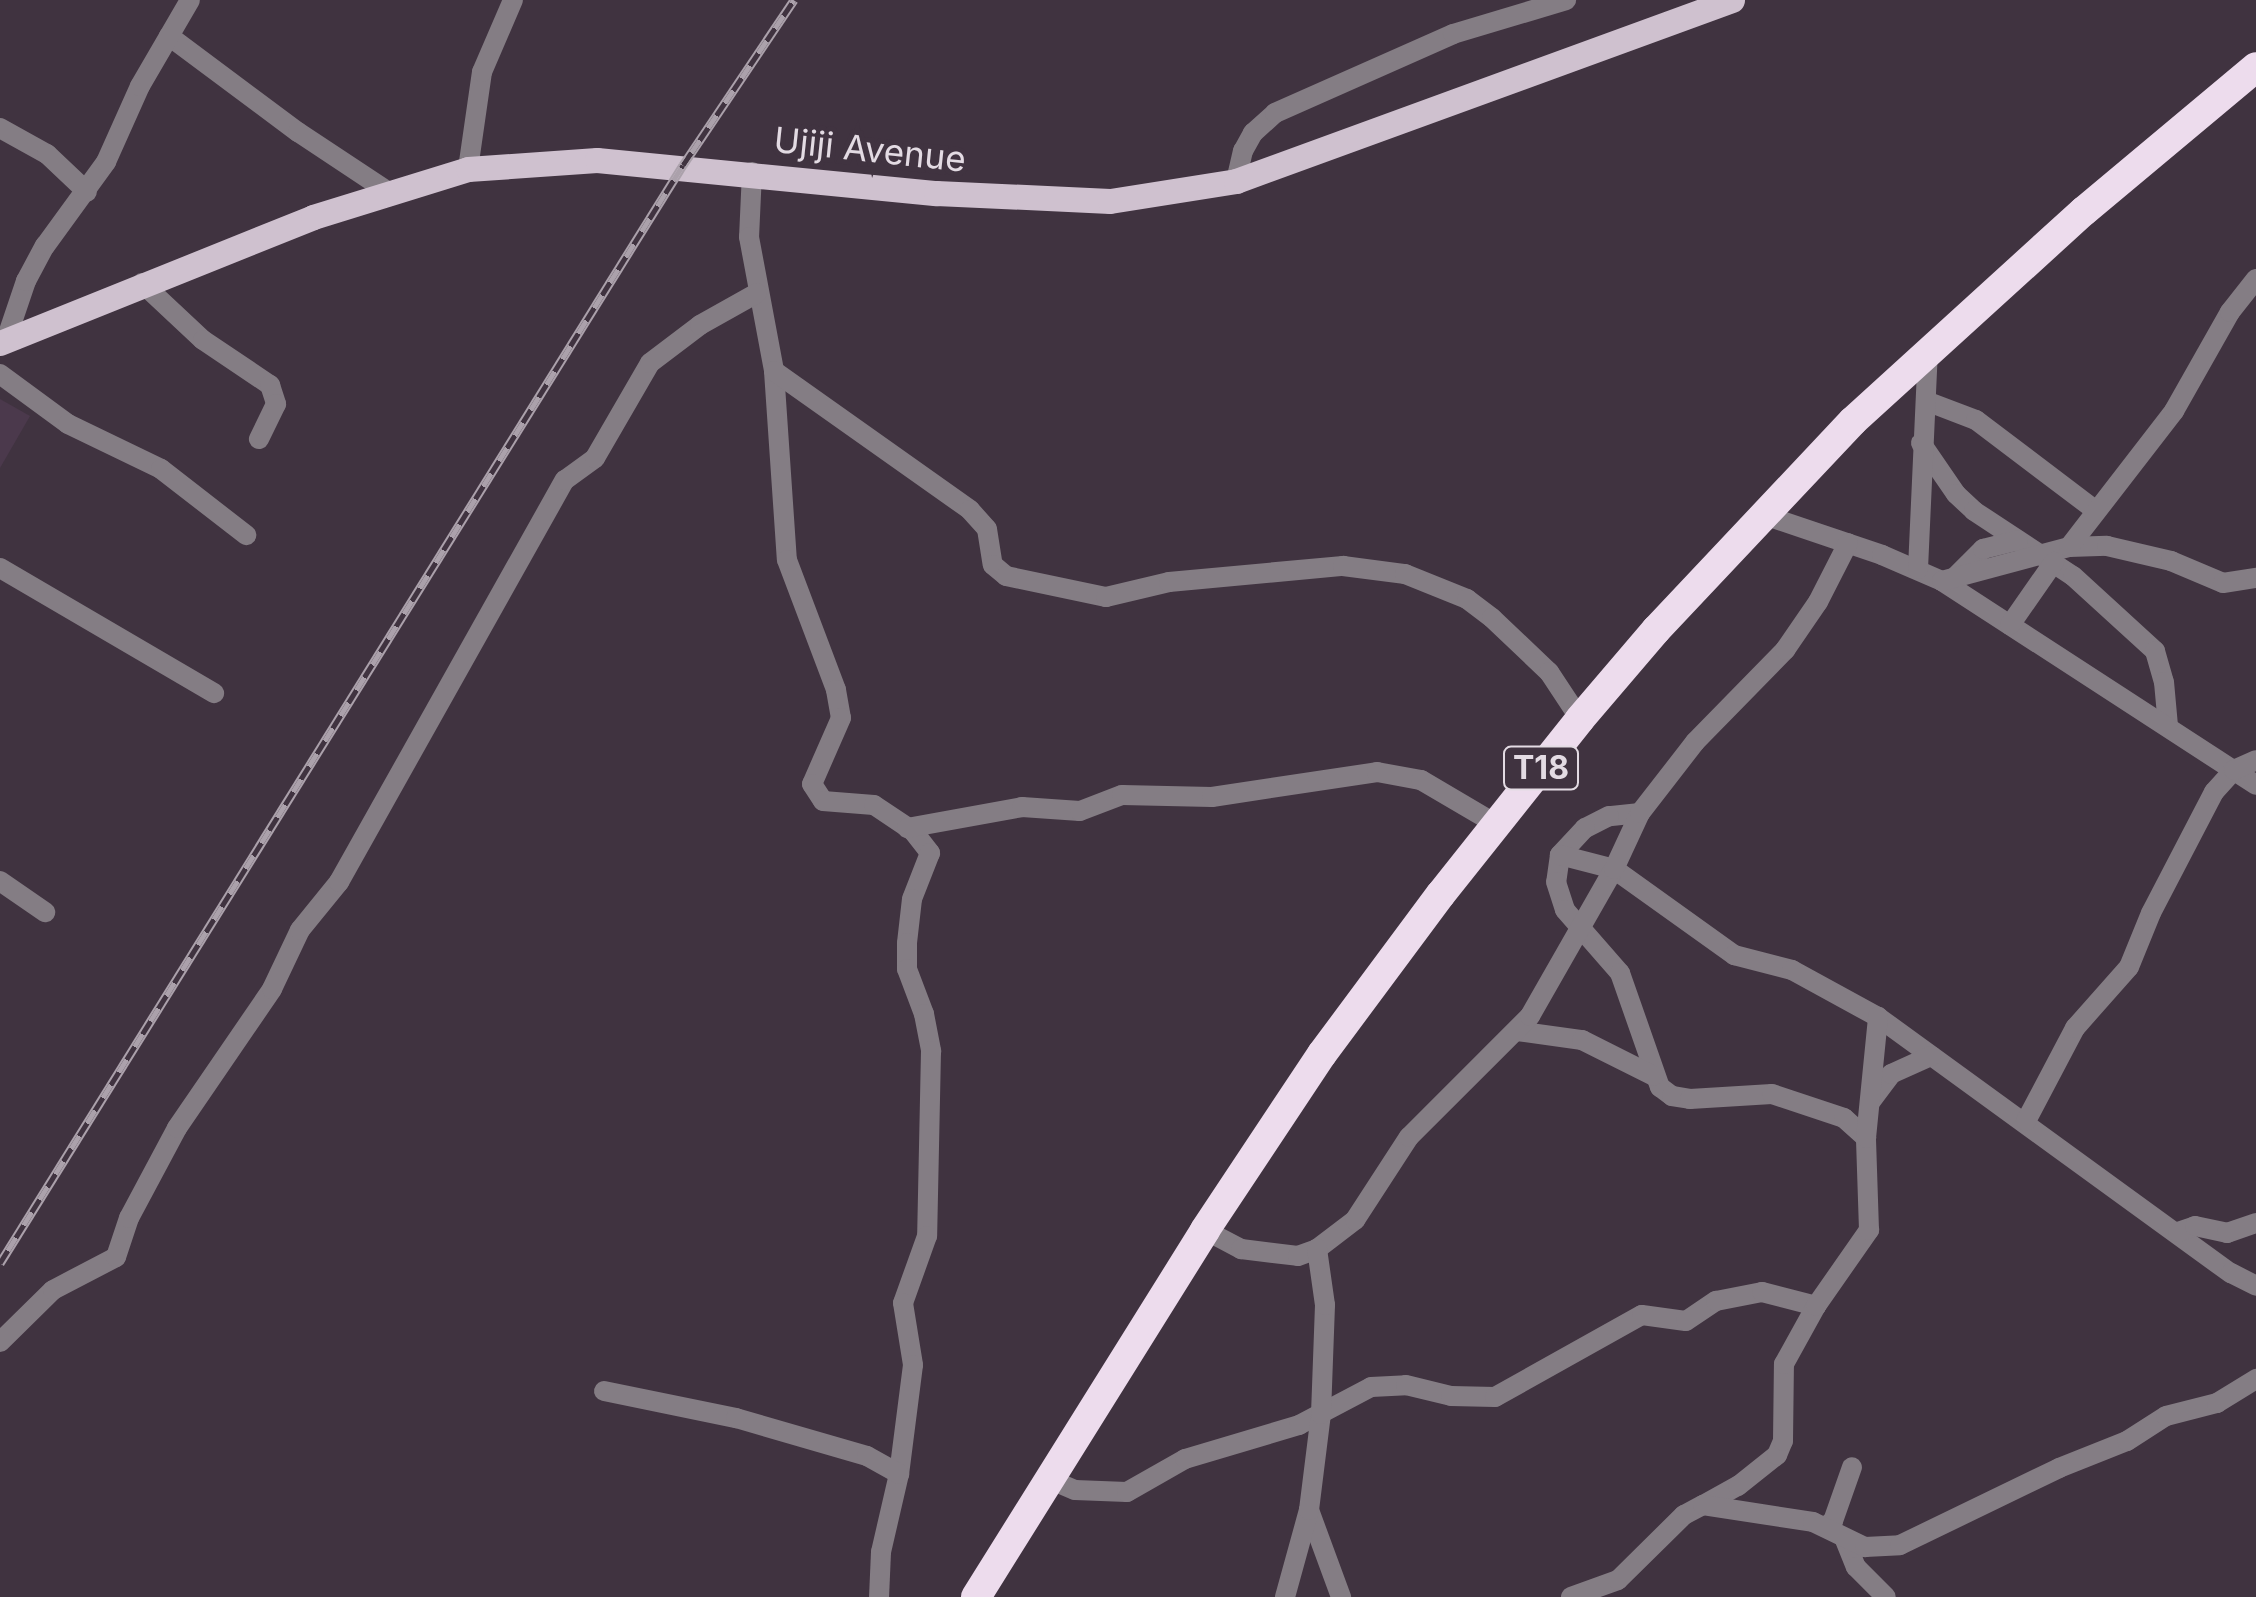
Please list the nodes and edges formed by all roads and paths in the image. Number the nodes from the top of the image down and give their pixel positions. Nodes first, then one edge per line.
1 (190, 0) edge
2 (513, 0) edge
3 (1566, 0) edge
4 (1732, 0) edge
5 (168, 36) junction
6 (2256, 67) edge
7 (0, 128) edge
8 (468, 169) junction
9 (752, 172) junction
10 (1236, 181) junction
11 (387, 191) junction
12 (88, 192) junction
13 (2256, 279) edge
14 (142, 282) junction
15 (757, 293) junction
16 (3, 342) edge
17 (1928, 351) junction
18 (774, 371) junction
19 (0, 374) edge
20 (1926, 401) junction
21 (259, 438) dead end
22 (1921, 443) junction
23 (2095, 510) junction
24 (1764, 515) junction
25 (246, 536) dead end
26 (2018, 540) junction
27 (1848, 543) junction
28 (2056, 555) junction
29 (0, 568) edge
30 (1918, 569) junction
31 (2256, 578) edge
32 (1949, 579) junction
33 (2010, 625) junction
34 (214, 693) dead end
35 (1580, 720) junction
36 (2168, 726) junction
37 (2256, 760) edge
38 (2234, 770) junction
39 (2256, 785) edge
40 (1640, 813) junction
41 (1496, 824) junction
42 (907, 828) junction
43 (1560, 856) junction
44 (1614, 869) junction
45 (0, 881) edge
46 (45, 912) dead end
47 (1579, 924) junction
48 (1878, 1017) junction
49 (1517, 1031) junction
50 (1931, 1056) junction
51 (1654, 1076) junction
52 (1869, 1104) junction
53 (1844, 1118) junction
54 (2026, 1121) junction
55 (1866, 1138) junction
56 (2256, 1223) edge
57 (1206, 1230) junction
58 (2178, 1232) junction
59 (1317, 1249) junction
60 (2256, 1286) edge
61 (1816, 1306) junction
62 (0, 1342) edge
63 (2256, 1379) edge
64 (604, 1391) dead end
65 (1321, 1414) junction
66 (1852, 1466) dead end
67 (899, 1474) junction
68 (1049, 1479) junction
69 (1703, 1504) junction
70 (1309, 1510) junction
71 (1826, 1528) junction
72 (1846, 1540) junction
73 (879, 1597) edge
74 (976, 1597) edge
75 (1285, 1597) edge
76 (1341, 1597) edge
77 (1571, 1597) edge
78 (1886, 1597) edge

1 - 5 street
2 - 8 street
3 - 10 street
4 - 10 main road, Ujiji Avenue
5 - 11 street
5 - 12 street
6 - 17 highway, T18
7 - 12 street
8 - 9 main road, Ujiji Avenue
8 - 11 main road, Ujiji Avenue
9 - 10 main road, Ujiji Avenue
9 - 15 street
11 - 14 main road, Ujiji Avenue
12 - 16 street
13 - 23 street
14 - 16 main road, Ujiji Avenue
14 - 21 street
15 - 18 street
15 - 62 street
17 - 20 street
17 - 24 highway, T18
18 - 35 street
18 - 42 street
19 - 25 street
20 - 22 street
20 - 23 street
22 - 26 street
22 - 30 street
23 - 28 street
24 - 27 street
24 - 35 highway, T18
26 - 28 street
26 - 32 street
27 - 30 street
27 - 40 street
28 - 31 street
28 - 32 street
28 - 33 street
28 - 36 street
29 - 34 street
30 - 32 street
32 - 33 street
33 - 36 street
35 - 41 highway, T18
36 - 38 street
37 - 38 street
38 - 39 street
38 - 54 street
40 - 43 street
40 - 44 street
41 - 42 street
41 - 57 highway, T18
42 - 67 street
43 - 44 street
43 - 47 street
44 - 47 street
44 - 48 street
45 - 46 street
47 - 49 street
47 - 51 street
48 - 50 street
48 - 52 street
49 - 51 street
49 - 59 street
50 - 52 street
50 - 54 street
51 - 53 street
52 - 53 street
52 - 55 street
53 - 55 street
54 - 58 street
55 - 61 street
56 - 58 street
57 - 59 street
57 - 68 highway, T18
58 - 60 street
59 - 65 street
61 - 65 street
61 - 69 street
63 - 72 street
64 - 67 street
65 - 68 street
65 - 70 street
66 - 71 street
67 - 73 street
68 - 74 highway, T18
69 - 71 street
69 - 77 street
70 - 75 street
70 - 76 street
71 - 72 street
72 - 78 street

